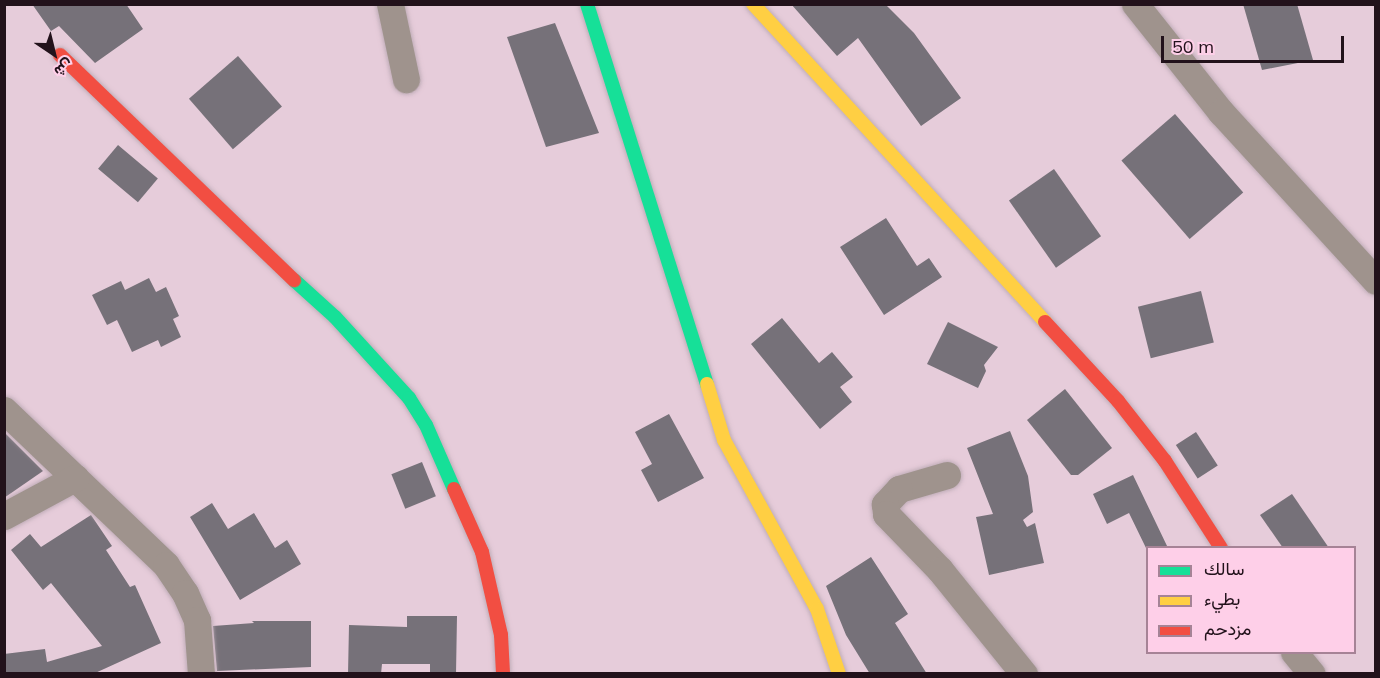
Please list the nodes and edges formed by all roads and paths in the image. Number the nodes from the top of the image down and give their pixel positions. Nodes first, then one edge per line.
1 (390, 4) edge
2 (587, 4) edge
3 (753, 4) edge
4 (1135, 4) edge
5 (60, 55) dead end
6 (405, 79) dead end
7 (1376, 281) edge
8 (4, 410) edge
9 (947, 475) dead end
10 (75, 478) junction
11 (4, 516) edge
12 (1220, 546) edge
13 (1296, 654) edge
14 (201, 674) edge
15 (503, 674) edge
16 (838, 674) edge
17 (1024, 674) edge
18 (1312, 674) edge

1 - 6 street
2 - 16 street
3 - 12 street
4 - 7 street
5 - 15 street
8 - 10 street
9 - 17 street
10 - 11 street
10 - 14 street
13 - 18 street

